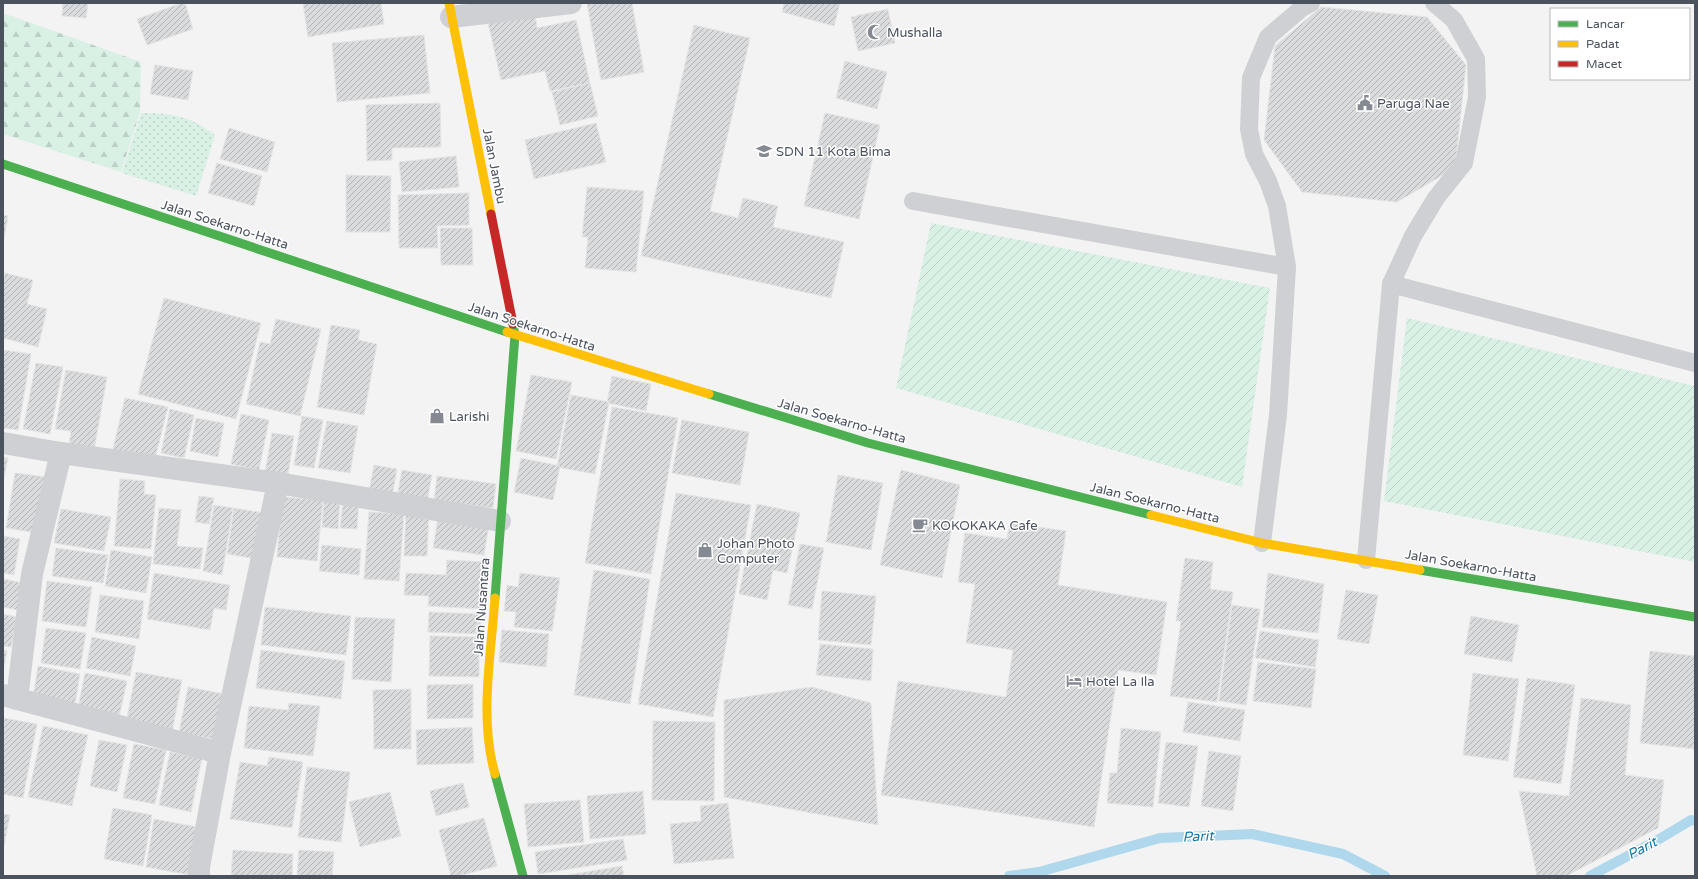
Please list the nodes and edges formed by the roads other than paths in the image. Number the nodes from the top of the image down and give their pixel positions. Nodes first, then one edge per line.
1 (571, 3) edge
2 (1311, 3) edge
3 (1434, 3) edge
4 (450, 10) edge
5 (3, 164) edge
6 (913, 201) dead end
7 (1287, 267) junction
8 (1391, 284) junction
9 (515, 335) junction
10 (1695, 362) edge
11 (3, 442) edge
12 (61, 454) junction
13 (278, 483) junction
14 (500, 521) junction
15 (1262, 543) junction
16 (1366, 560) junction
17 (1695, 617) edge
18 (10, 697) edge
19 (220, 753) junction
20 (199, 876) edge
21 (523, 876) edge

1 - 4 street
2 - 7 lane
3 - 8 lane
4 - 9 main road, Jalan Jambu
5 - 9 main road, Jalan Soekarno-Hatta
6 - 7 lane
7 - 15 lane
8 - 10 lane
8 - 16 lane
9 - 14 main road, Jalan Nusantara
9 - 15 main road, Jalan Soekarno-Hatta
11 - 12 street
12 - 13 street
12 - 18 street
13 - 14 street
13 - 19 street
14 - 21 main road, Jalan Nusantara
15 - 16 main road, Jalan Soekarno-Hatta
16 - 17 main road, Jalan Soekarno-Hatta
18 - 19 street
19 - 20 street

